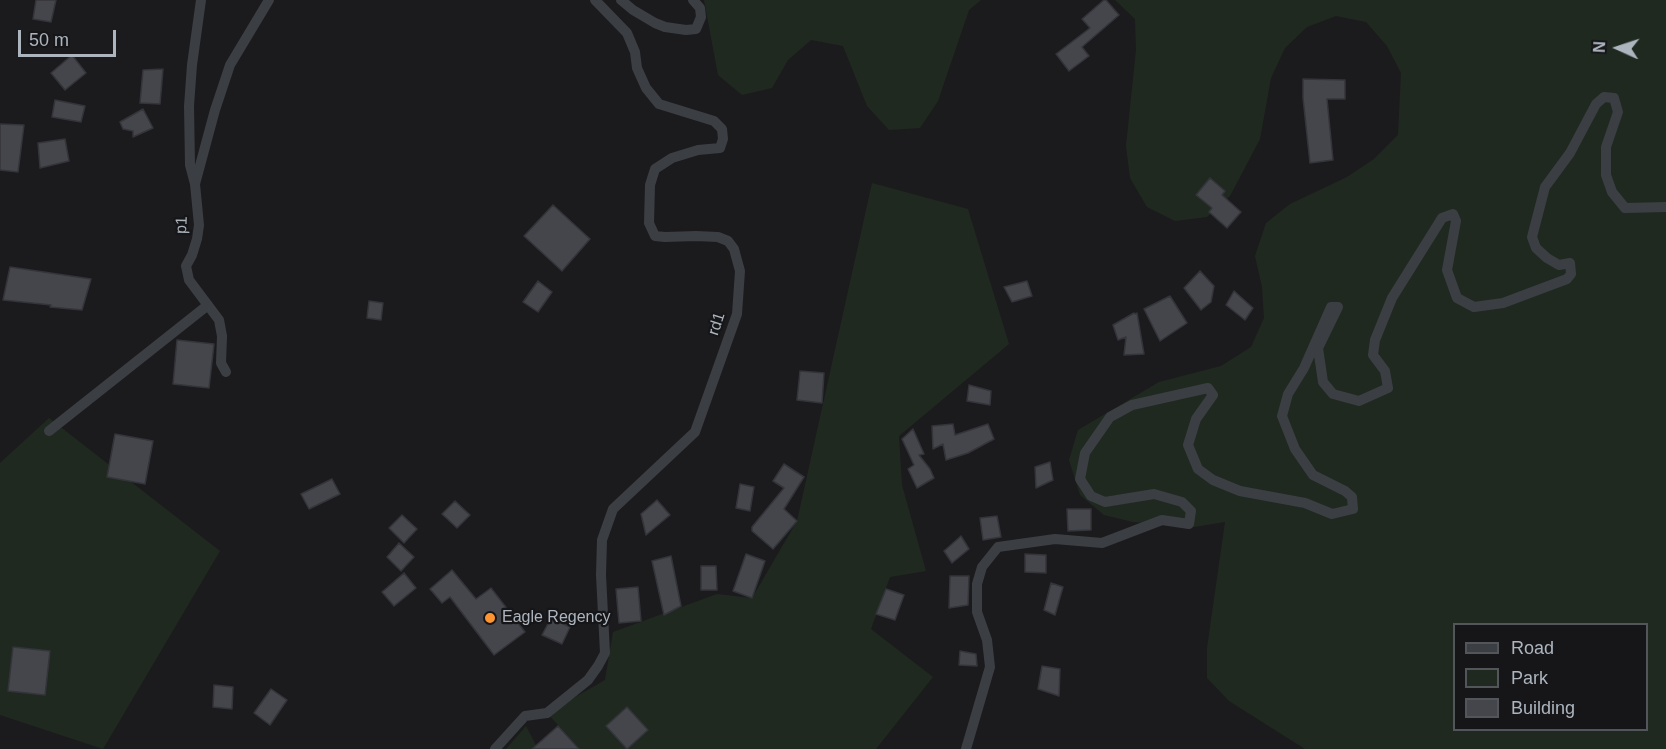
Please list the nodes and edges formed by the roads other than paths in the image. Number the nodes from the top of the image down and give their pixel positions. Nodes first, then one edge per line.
1 (201, 0) edge
2 (269, 0) edge
3 (595, 0) edge
4 (621, 0) edge
5 (693, 0) edge
6 (195, 184) junction
7 (1666, 207) edge
8 (208, 305) junction
9 (226, 372) dead end
10 (49, 431) dead end
11 (495, 749) edge
12 (966, 749) edge

1 - 6 street, p1
2 - 6 street
3 - 11 street, rd1
4 - 5 street
6 - 8 street, p1
7 - 12 street
8 - 9 street, p1
8 - 10 street

